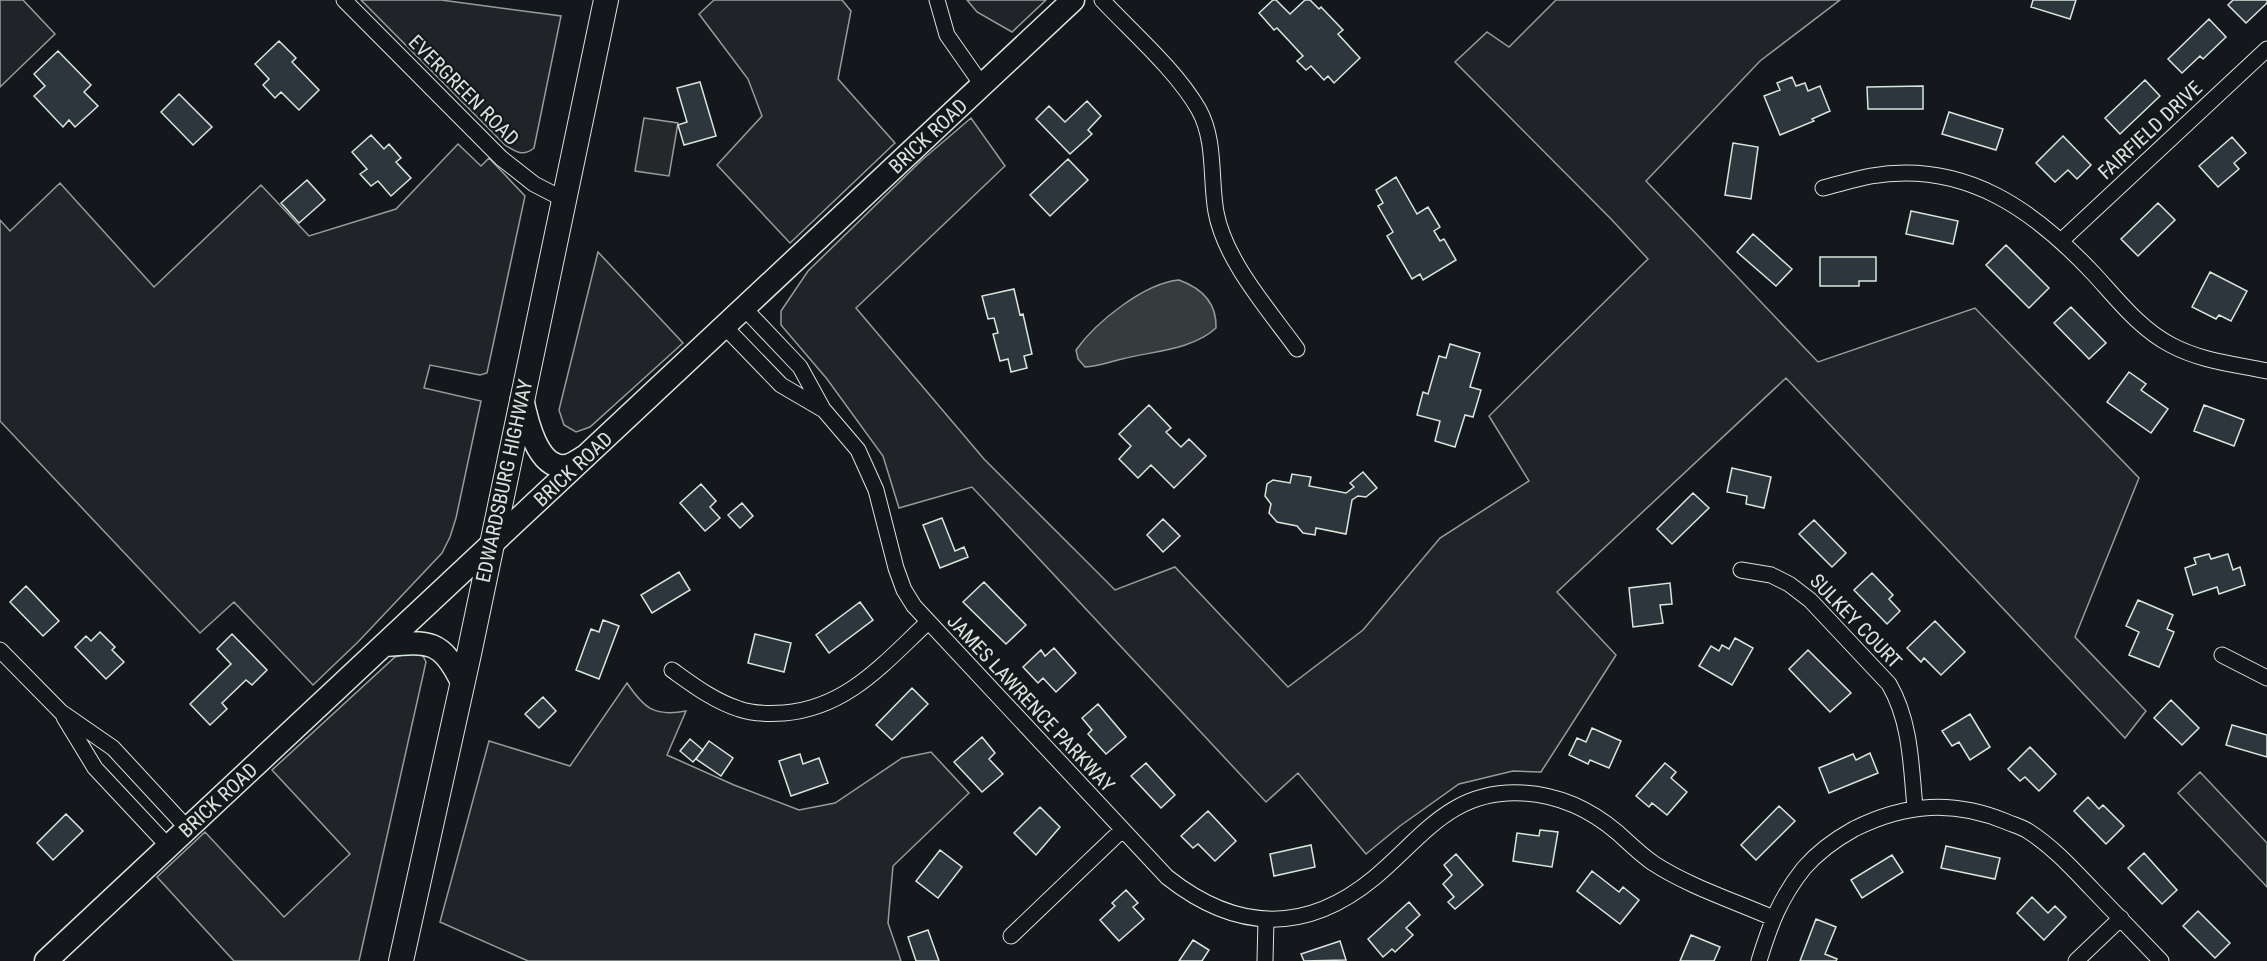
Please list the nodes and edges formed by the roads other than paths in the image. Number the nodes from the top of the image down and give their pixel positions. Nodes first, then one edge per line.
1 (344, 0) edge
2 (606, 0) edge
3 (936, 0) edge
4 (1073, 0) edge
5 (1102, 0) edge
6 (2267, 50) edge
7 (982, 85) junction
8 (1823, 188) dead end
9 (563, 199) junction
10 (2061, 241) junction
11 (744, 308) junction
12 (724, 326) junction
13 (1297, 349) dead end
14 (2267, 371) edge
15 (521, 395) junction
16 (823, 409) junction
17 (588, 455) junction
18 (491, 546) junction
19 (1741, 570) dead end
20 (927, 623) junction
21 (385, 645) junction
22 (0, 650) edge
23 (2222, 656) dead end
24 (672, 670) dead end
25 (2267, 678) edge
26 (462, 682) junction
27 (61, 712) junction
28 (1915, 808) junction
29 (188, 828) junction
30 (1122, 830) junction
31 (168, 846) junction
32 (1773, 918) junction
33 (2121, 918) junction
34 (1266, 920) junction
35 (1011, 936) dead end
36 (46, 961) edge
37 (401, 961) edge
38 (1265, 961) edge
39 (1759, 961) edge
40 (2076, 961) edge
41 (2161, 961) edge

1 - 9 street, EVERGREEN ROAD
2 - 9 main road, EDWARDSBURG HIGHWAY
3 - 7 street
4 - 7 street, BRICK ROAD
5 - 13 street
6 - 10 street, FAIRFIELD DRIVE
7 - 11 street, BRICK ROAD
8 - 10 street
9 - 15 main road, EDWARDSBURG HIGHWAY
10 - 14 street
11 - 12 street, BRICK ROAD
11 - 16 street, JAMES LAWRENCE PARKWAY
12 - 16 street, JAMES LAWRENCE PARKWAY
12 - 17 street, BRICK ROAD
15 - 17 street
15 - 18 main road, EDWARDSBURG HIGHWAY
16 - 20 street, JAMES LAWRENCE PARKWAY
17 - 18 street, BRICK ROAD
18 - 21 street, BRICK ROAD
18 - 26 main road, EDWARDSBURG HIGHWAY
19 - 28 street, SULKEY COURT
20 - 24 street
20 - 30 street, JAMES LAWRENCE PARKWAY
21 - 26 street
21 - 29 street, BRICK ROAD
22 - 27 street
23 - 25 street
26 - 37 main road, EDWARDSBURG HIGHWAY
27 - 29 street
27 - 31 street
28 - 32 street
28 - 33 street
29 - 31 street, BRICK ROAD
30 - 34 street, JAMES LAWRENCE PARKWAY
30 - 35 street
31 - 36 street, BRICK ROAD
32 - 34 street, JAMES LAWRENCE PARKWAY
32 - 39 street
33 - 40 street
33 - 41 street
34 - 38 street

